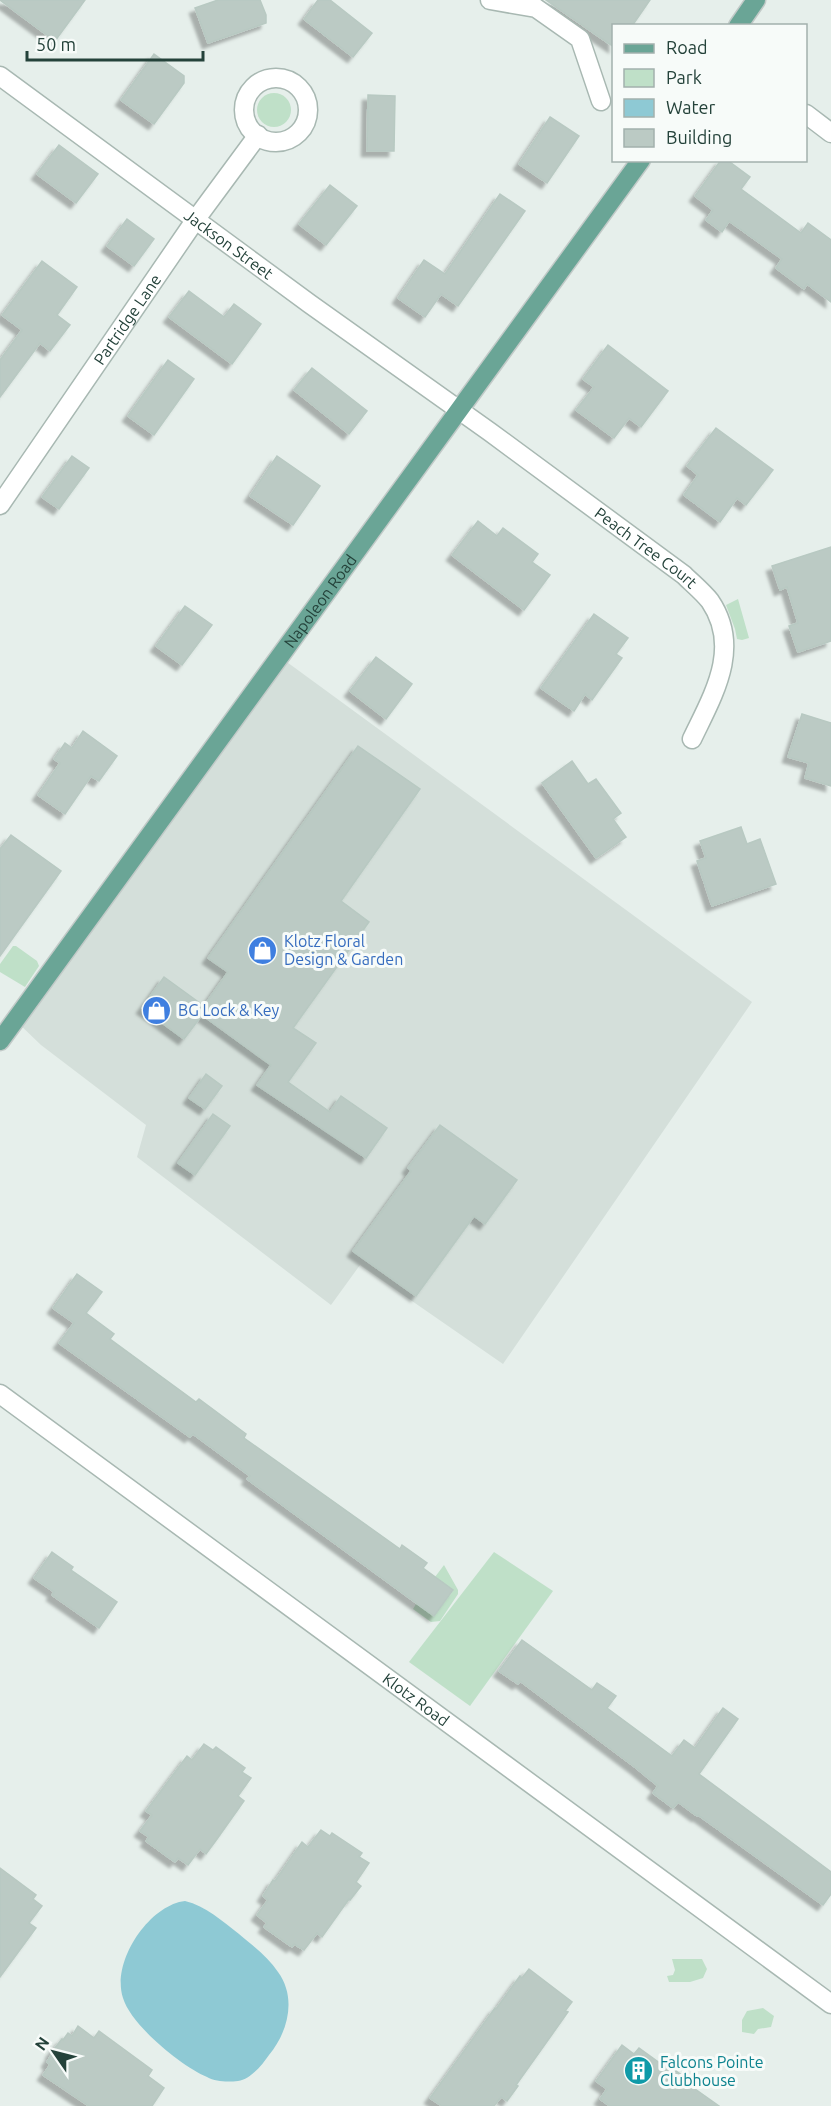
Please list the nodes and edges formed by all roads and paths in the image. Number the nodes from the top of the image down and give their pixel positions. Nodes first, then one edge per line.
1 (490, 0) edge
2 (756, 0) edge
3 (739, 24) edge
4 (0, 76) edge
5 (601, 101) dead end
6 (807, 115) edge
7 (831, 133) edge
8 (258, 135) dead end
9 (640, 162) edge
10 (196, 219) junction
11 (459, 411) junction
12 (0, 506) edge
13 (692, 740) dead end
14 (1, 1039) edge
15 (0, 1394) edge
16 (831, 2004) edge

1 - 5 street
2 - 3 main road
4 - 10 street, Jackson Street
6 - 7 street
8 - 10 street, Partridge Lane
9 - 11 main road, Napoleon Road
10 - 11 street, Jackson Street
10 - 12 street, Partridge Lane
11 - 13 street, Peach Tree Court
11 - 14 main road, Napoleon Road
15 - 16 street, Klotz Road

